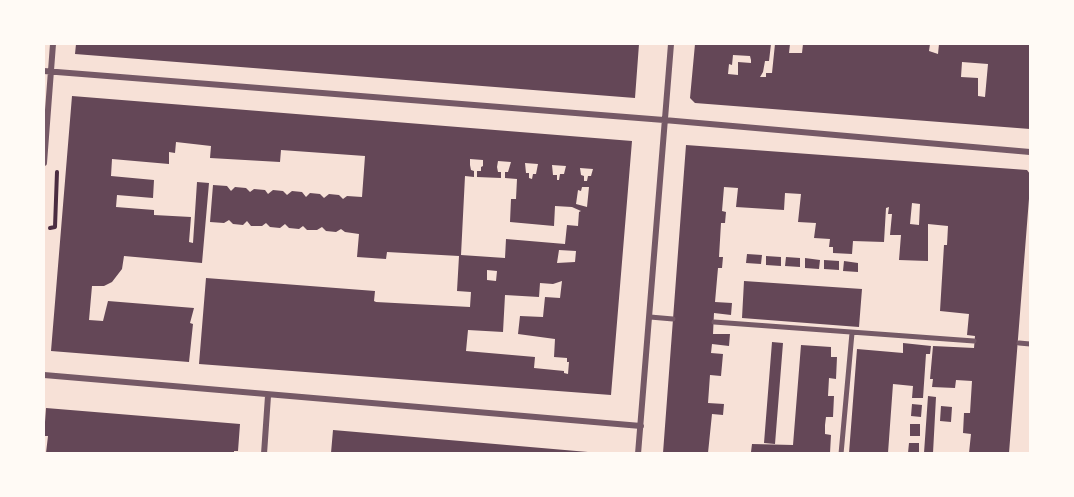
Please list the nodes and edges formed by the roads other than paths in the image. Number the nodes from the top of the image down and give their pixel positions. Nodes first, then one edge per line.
1 (53, 44) edge
2 (671, 44) edge
3 (47, 71) edge
4 (664, 120) junction
5 (1030, 152) edge
6 (44, 163) edge
7 (650, 317) junction
8 (673, 319) dead end
9 (714, 322) dead end
10 (852, 333) junction
11 (974, 340) dead end
12 (1019, 343) dead end
13 (1030, 344) edge
14 (44, 375) edge
15 (268, 396) junction
16 (641, 426) junction
17 (264, 453) edge
18 (638, 453) edge
19 (841, 453) edge

1 - 3 street
2 - 4 street
3 - 4 street
3 - 6 street
4 - 5 street
4 - 7 street
7 - 8 street
7 - 16 street
9 - 10 street
10 - 11 street
10 - 19 street
12 - 13 street
14 - 15 street
15 - 16 street
15 - 17 street
16 - 18 street

